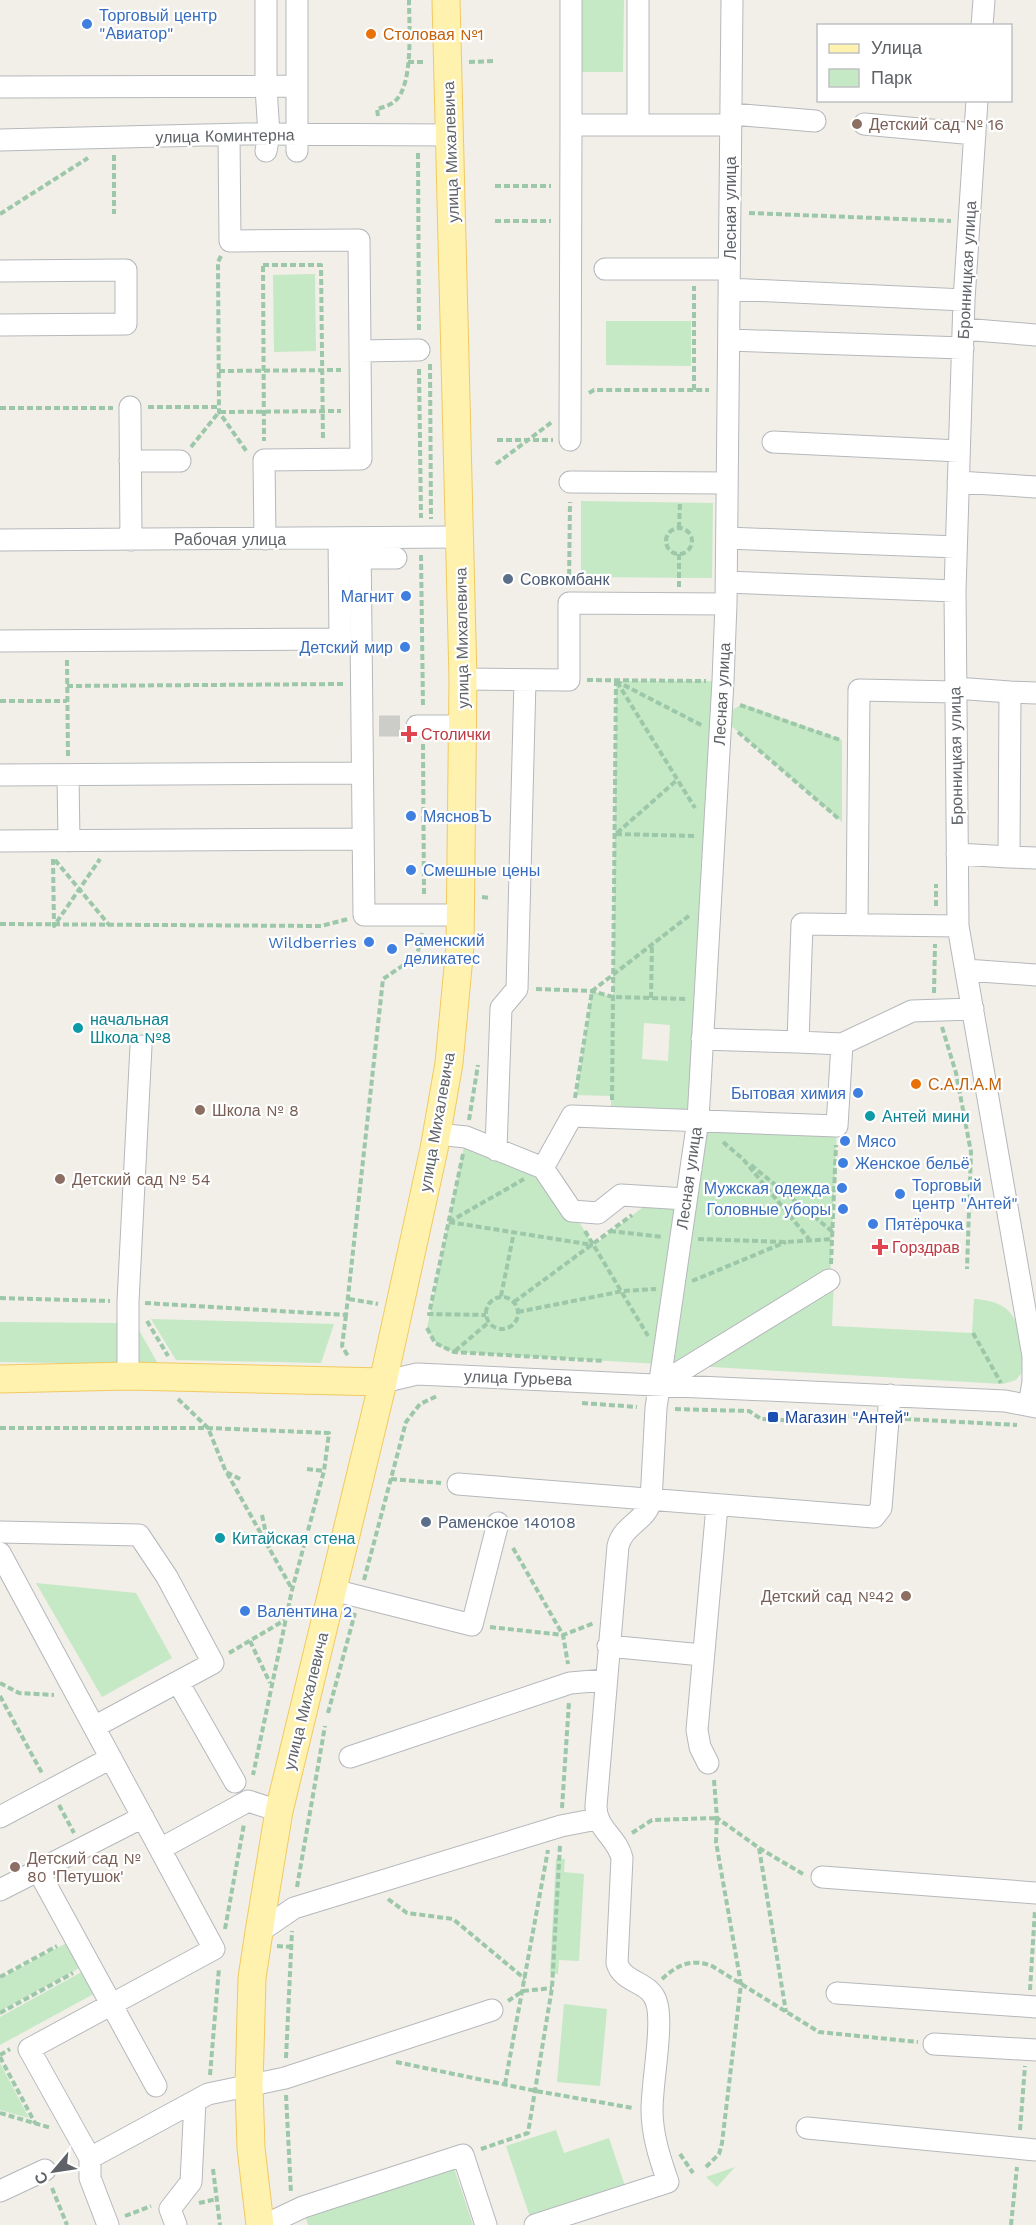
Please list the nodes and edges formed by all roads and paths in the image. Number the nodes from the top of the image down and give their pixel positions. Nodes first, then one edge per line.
1 (266, 0) edge
2 (297, 0) edge
3 (409, 0) edge
4 (446, 0) edge
5 (571, 0) edge
6 (638, 0) edge
7 (732, 0) edge
8 (984, 0) edge
9 (982, 24) edge
10 (0, 87) edge
11 (266, 87) junction
12 (297, 87) junction
13 (977, 102) edge
14 (731, 119) junction
15 (815, 121) dead end
16 (864, 124) dead end
17 (571, 125) junction
18 (638, 125) junction
19 (975, 134) junction
20 (378, 135) junction
21 (451, 135) junction
22 (229, 136) junction
23 (0, 140) edge
24 (268, 143) junction
25 (298, 143) junction
26 (418, 149) dead end
27 (114, 151) dead end
28 (89, 158) dead end
29 (495, 186) dead end
30 (573, 186) junction
31 (730, 213) junction
32 (0, 214) edge
33 (114, 214) dead end
34 (968, 222) junction
35 (262, 240) junction
36 (218, 262) dead end
37 (262, 266) junction
38 (605, 269) dead end
39 (694, 269) junction
40 (0, 271) edge
41 (729, 279) junction
42 (964, 300) junction
43 (0, 325) edge
44 (1036, 335) edge
45 (963, 339) junction
46 (729, 340) junction
47 (419, 350) junction
48 (360, 360) junction
49 (322, 370) junction
50 (219, 371) junction
51 (264, 371) junction
52 (694, 390) junction
53 (728, 390) junction
54 (130, 407) dead end
55 (571, 407) junction
56 (322, 411) junction
57 (361, 411) junction
58 (219, 412) junction
59 (264, 412) junction
60 (496, 440) dead end
61 (529, 440) junction
62 (570, 440) joint
63 (773, 442) dead end
64 (959, 451) junction
65 (323, 459) junction
66 (130, 461) junction
67 (180, 461) joint
68 (496, 464) dead end
69 (264, 468) junction
70 (570, 482) joint
71 (958, 482) junction
72 (680, 483) junction
73 (727, 483) junction
74 (1036, 487) edge
75 (679, 528) junction
76 (460, 537) junction
77 (727, 537) junction
78 (339, 538) junction
79 (421, 538) junction
80 (265, 539) junction
81 (0, 540) edge
82 (131, 540) junction
83 (956, 547) junction
84 (360, 548) junction
85 (679, 555) junction
86 (396, 558) dead end
87 (726, 582) junction
88 (955, 591) junction
89 (569, 603) junction
90 (678, 604) junction
91 (726, 604) junction
92 (0, 641) edge
93 (67, 641) junction
94 (464, 679) junction
95 (525, 680) junction
96 (569, 680) junction
97 (616, 681) junction
98 (723, 681) junction
99 (362, 684) junction
100 (67, 686) junction
101 (955, 690) junction
102 (1010, 692) junction
103 (1036, 693) edge
104 (0, 701) edge
105 (67, 701) junction
106 (720, 725) junction
107 (420, 726) junction
108 (464, 726) junction
109 (858, 747) junction
110 (362, 773) junction
111 (0, 775) edge
112 (68, 775) junction
113 (677, 780) junction
114 (616, 834) junction
115 (858, 836) junction
116 (713, 837) junction
117 (363, 839) junction
118 (112, 841) junction
119 (0, 842) edge
120 (58, 847) junction
121 (957, 854) junction
122 (1008, 856) junction
123 (1036, 858) edge
124 (80, 888) junction
125 (710, 900) junction
126 (363, 915) junction
127 (424, 915) junction
128 (460, 915) junction
129 (0, 924) edge
130 (856, 924) junction
131 (54, 926) junction
132 (110, 926) junction
133 (958, 926) junction
134 (652, 944) junction
135 (966, 970) junction
136 (613, 975) junction
137 (1036, 975) edge
138 (517, 989) junction
139 (592, 991) junction
140 (613, 997) junction
141 (651, 998) junction
142 (705, 999) junction
143 (973, 1009) junction
144 (702, 1039) junction
145 (798, 1042) junction
146 (842, 1044) junction
147 (141, 1046) dead end
148 (479, 1055) dead end
149 (572, 1116) junction
150 (611, 1118) junction
151 (698, 1120) junction
152 (837, 1126) junction
153 (437, 1134) junction
154 (466, 1137) junction
155 (496, 1150) junction
156 (743, 1159) junction
157 (543, 1168) junction
158 (656, 1197) junction
159 (686, 1199) junction
160 (572, 1211) junction
161 (449, 1222) junction
162 (514, 1232) junction
163 (610, 1232) junction
164 (833, 1232) junction
165 (681, 1238) junction
166 (833, 1239) junction
167 (810, 1240) junction
168 (594, 1245) junction
169 (830, 1281) joint
170 (501, 1296) junction
171 (0, 1298) edge
172 (350, 1299) junction
173 (128, 1302) junction
174 (514, 1302) junction
175 (378, 1304) dead end
176 (346, 1315) junction
177 (486, 1315) junction
178 (489, 1322) junction
179 (427, 1328) dead end
180 (973, 1333) dead end
181 (454, 1352) junction
182 (348, 1356) dead end
183 (605, 1361) dead end
184 (662, 1374) junction
185 (128, 1376) junction
186 (0, 1379) edge
187 (383, 1382) junction
188 (1001, 1384) dead end
189 (443, 1395) dead end
190 (890, 1395) junction
191 (574, 1403) dead end
192 (1032, 1406) edge
193 (656, 1408) junction
194 (888, 1418) junction
195 (1019, 1425) dead end
196 (0, 1428) edge
197 (329, 1433) dead end
198 (307, 1469) dead end
199 (324, 1471) dead end
200 (226, 1472) dead end
201 (391, 1479) junction
202 (458, 1484) joint
203 (651, 1501) junction
204 (717, 1506) junction
205 (261, 1515) dead end
206 (498, 1523) dead end
207 (0, 1532) edge
208 (269, 1548) junction
209 (0, 1554) edge
210 (292, 1590) dead end
211 (333, 1590) junction
212 (360, 1598) junction
213 (611, 1617) junction
214 (285, 1620) dead end
215 (472, 1625) junction
216 (250, 1641) junction
217 (608, 1646) junction
218 (702, 1655) junction
219 (213, 1663) junction
220 (605, 1680) junction
221 (178, 1682) junction
222 (0, 1683) edge
223 (270, 1684) dead end
224 (76, 1694) junction
225 (94, 1727) junction
226 (350, 1757) dead end
227 (111, 1758) junction
228 (708, 1764) joint
229 (235, 1782) dead end
230 (279, 1811) junction
231 (0, 1817) edge
232 (143, 1817) junction
233 (717, 1818) junction
234 (597, 1819) junction
235 (552, 1829) junction
236 (618, 1844) junction
237 (759, 1848) junction
238 (160, 1849) junction
239 (39, 1872) junction
240 (822, 1877) joint
241 (369, 1885) junction
242 (0, 1890) edge
243 (1036, 1893) edge
244 (294, 1908) junction
245 (259, 1932) junction
246 (74, 1936) junction
247 (89, 1964) junction
248 (0, 1977) edge
249 (525, 1980) junction
250 (741, 1984) junction
251 (552, 1988) dead end
252 (651, 1990) junction
253 (523, 1991) junction
254 (837, 1993) dead end
255 (111, 2003) junction
256 (1036, 2007) edge
257 (492, 2010) joint
258 (786, 2012) junction
259 (0, 2013) edge
260 (934, 2044) joint
261 (1036, 2050) edge
262 (0, 2057) edge
263 (391, 2061) dead end
264 (285, 2078) junction
265 (505, 2084) junction
266 (156, 2086) dead end
267 (249, 2087) junction
268 (195, 2101) junction
269 (652, 2111) junction
270 (0, 2113) edge
271 (35, 2123) junction
272 (807, 2128) dead end
273 (528, 2133) dead end
274 (76, 2135) junction
275 (463, 2155) junction
276 (90, 2157) junction
277 (1031, 2159) edge
278 (704, 2169) dead end
279 (45, 2170) joint
280 (0, 2191) edge
281 (292, 2211) junction
282 (68, 2225) edge
283 (108, 2225) edge
284 (176, 2225) edge
285 (260, 2225) edge
286 (265, 2225) edge
287 (486, 2225) edge
288 (535, 2225) edge
289 (1011, 2225) edge

1 - 11 street
2 - 12 street
3 - 20 path
4 - 21 main road, улица Михалевича
5 - 17 street
6 - 18 street
7 - 14 street, Лесная улица
8 - 9 street
10 - 11 street
11 - 12 street
11 - 24 street
12 - 25 street
13 - 19 street, Бронницкая улица
14 - 15 street
14 - 18 street
14 - 31 street, Лесная улица
16 - 19 street
17 - 18 street
17 - 30 street
19 - 34 street, Бронницкая улица
20 - 21 street, улица Коминтерна
20 - 25 street, улица Коминтерна
21 - 76 main road, улица Михалевича
22 - 23 street, улица Коминтерна
22 - 24 street, улица Коминтерна
22 - 35 street
24 - 25 street, улица Коминтерна
26 - 47 path
27 - 33 path
28 - 32 path
29 - 30 path
30 - 55 street
31 - 34 path
31 - 41 street, Лесная улица
34 - 42 street, Бронницкая улица
35 - 37 path
35 - 48 street
36 - 50 path
37 - 49 path
37 - 51 path
38 - 39 street
39 - 41 street
39 - 52 path
40 - 43 street
41 - 42 street
41 - 46 street, Лесная улица
42 - 45 street, Бронницкая улица
44 - 45 street
45 - 46 street
45 - 64 street, Бронницкая улица
46 - 53 street, Лесная улица
47 - 48 street
47 - 79 path
48 - 49 path
48 - 57 street
49 - 51 path
49 - 56 path
50 - 51 path
50 - 58 path
51 - 59 path
52 - 53 path
52 - 55 path
53 - 73 street, Лесная улица
54 - 66 street
55 - 61 path
55 - 62 street
56 - 57 path
56 - 59 path
56 - 65 path
57 - 65 street
58 - 59 path
58 - 67 path
58 - 69 path
59 - 69 path
60 - 61 path
61 - 62 path
61 - 68 path
63 - 64 street
64 - 71 street, Бронницкая улица
65 - 69 street
66 - 67 street
66 - 82 street
69 - 80 street
70 - 72 street
70 - 89 path
71 - 74 street
71 - 83 street, Бронницкая улица
72 - 73 street
72 - 75 path
73 - 77 street, Лесная улица
75 - 85 path
75 - 85 path
76 - 79 street, Рабочая улица
76 - 94 main road, улица Михалевича
77 - 83 street
77 - 87 street, Лесная улица
78 - 80 street, Рабочая улица
78 - 84 street, Рабочая улица
78 - 93 street
79 - 84 street, Рабочая улица
79 - 107 path
80 - 82 street, Рабочая улица
81 - 82 street, Рабочая улица
83 - 88 street, Бронницкая улица
84 - 86 street
84 - 99 street
85 - 90 path
87 - 88 street
87 - 91 street, Лесная улица
88 - 101 street, Бронницкая улица
89 - 90 street
89 - 96 street
90 - 91 street
91 - 98 street, Лесная улица
92 - 93 street
93 - 100 path
94 - 95 street
94 - 108 main road, улица Михалевича
95 - 96 street
95 - 138 street
96 - 97 path
97 - 98 path
97 - 106 path
97 - 113 path
97 - 114 path
98 - 106 street, Лесная улица
99 - 100 path
99 - 110 street
100 - 105 path
101 - 102 street
101 - 109 street
101 - 121 street, Бронницкая улица
102 - 103 street
102 - 122 street
104 - 105 path
105 - 112 path
106 - 109 path
106 - 115 path
106 - 116 street, Лесная улица
107 - 108 street
107 - 127 path
108 - 128 main road, улица Михалевича
109 - 115 street
110 - 112 street
110 - 117 street
111 - 112 street
112 - 120 street
113 - 114 path
113 - 116 path
114 - 116 path
114 - 136 path
115 - 130 street
116 - 125 street, Лесная улица
117 - 118 street
117 - 126 street
118 - 120 street
118 - 124 path
119 - 120 street
120 - 124 path
120 - 131 path
121 - 122 street
121 - 133 street, Бронницкая улица
122 - 123 street
124 - 131 path
124 - 132 path
125 - 134 path
125 - 142 street, Лесная улица
126 - 127 street
126 - 132 path
127 - 128 street
127 - 172 path
128 - 153 main road, улица Михалевича
129 - 131 path
130 - 133 street
130 - 145 street
131 - 132 path
133 - 135 street, Бронницкая улица
134 - 136 path
134 - 141 path
135 - 137 street
135 - 143 street, Бронницкая улица
136 - 139 path
136 - 140 path
138 - 139 path
138 - 155 street
139 - 140 path
139 - 149 path
140 - 141 path
140 - 150 path
141 - 142 path
142 - 144 street, Лесная улица
143 - 146 street
143 - 192 street, Бронницкая улица
144 - 145 street
144 - 151 street, Лесная улица
145 - 146 street
146 - 152 street
147 - 173 street
148 - 154 path
149 - 150 street
149 - 157 street
150 - 151 street
151 - 152 street
151 - 156 path
151 - 159 street, Лесная улица
152 - 164 path
153 - 154 street
153 - 187 main road, улица Михалевича
154 - 155 street
154 - 161 path
155 - 157 street
156 - 164 path
156 - 167 path
157 - 160 street
157 - 161 path
158 - 159 street
158 - 160 street
158 - 163 path
159 - 165 street, Лесная улица
160 - 168 path
161 - 162 path
161 - 177 path
162 - 168 path
162 - 170 path
163 - 165 path
163 - 168 path
164 - 166 path
165 - 167 path
165 - 184 street, Лесная улица
166 - 167 path
166 - 169 path
168 - 174 path
168 - 184 path
169 - 184 street
170 - 174 path
170 - 177 path
171 - 173 path
172 - 175 path
172 - 176 path
173 - 176 path
173 - 185 street
174 - 178 path
176 - 182 path
177 - 178 path
178 - 181 path
179 - 181 path
180 - 188 path
181 - 183 path
184 - 187 street, улица Гурьева
184 - 190 street, улица Гурьева
184 - 193 street, Лесная улица
185 - 186 main road, улица Гурьева
185 - 187 main road, улица Гурьева
187 - 211 main road, улица Михалевича
189 - 201 path
190 - 192 street, улица Гурьева
190 - 194 street
191 - 193 path
193 - 194 path
193 - 203 street, Лесная улица
194 - 195 path
194 - 204 street
196 - 197 path
198 - 199 path
200 - 208 path
201 - 202 path
201 - 212 path
202 - 203 street
203 - 204 street
203 - 213 street
204 - 218 street
205 - 208 path
206 - 215 street
207 - 219 street
208 - 210 path
209 - 224 street
211 - 212 street
211 - 230 main road, улица Михалевича
212 - 215 street
212 - 244 path
213 - 215 path
213 - 217 street
214 - 216 path
216 - 219 path
216 - 223 path
217 - 218 street
217 - 220 street
218 - 228 street
219 - 221 street
220 - 226 street
220 - 234 street
221 - 225 street
221 - 229 street
222 - 224 path
224 - 225 street
225 - 227 street
227 - 231 street
227 - 232 street
228 - 233 path
230 - 238 street
230 - 245 main road, улица Михалевича
232 - 238 street
232 - 239 street
233 - 236 path
233 - 237 path
233 - 250 path
234 - 235 street
234 - 236 street
235 - 241 street
235 - 249 path
236 - 252 street
237 - 240 path
237 - 258 path
238 - 255 street
239 - 242 street
239 - 246 street
240 - 243 street
241 - 244 street
241 - 249 path
244 - 245 street
244 - 264 path
245 - 267 main road, улица Михалевича
246 - 247 street
246 - 248 path
247 - 255 street
247 - 259 path
249 - 253 path
250 - 252 path
250 - 258 path
250 - 278 path
251 - 253 path
252 - 269 street
253 - 257 path
253 - 265 path
254 - 256 street
255 - 266 street
255 - 274 street
257 - 264 street
258 - 260 path
260 - 261 street
262 - 271 path
263 - 265 path
264 - 267 street
264 - 281 path
265 - 269 path
267 - 268 street
267 - 285 main road, улица Михалевича
268 - 276 street
268 - 284 street
269 - 288 street
270 - 271 path
271 - 274 path
272 - 277 street
273 - 275 path
274 - 276 street
275 - 281 street
275 - 287 street
276 - 283 street
277 - 289 path
279 - 280 street
279 - 282 path
281 - 286 street

